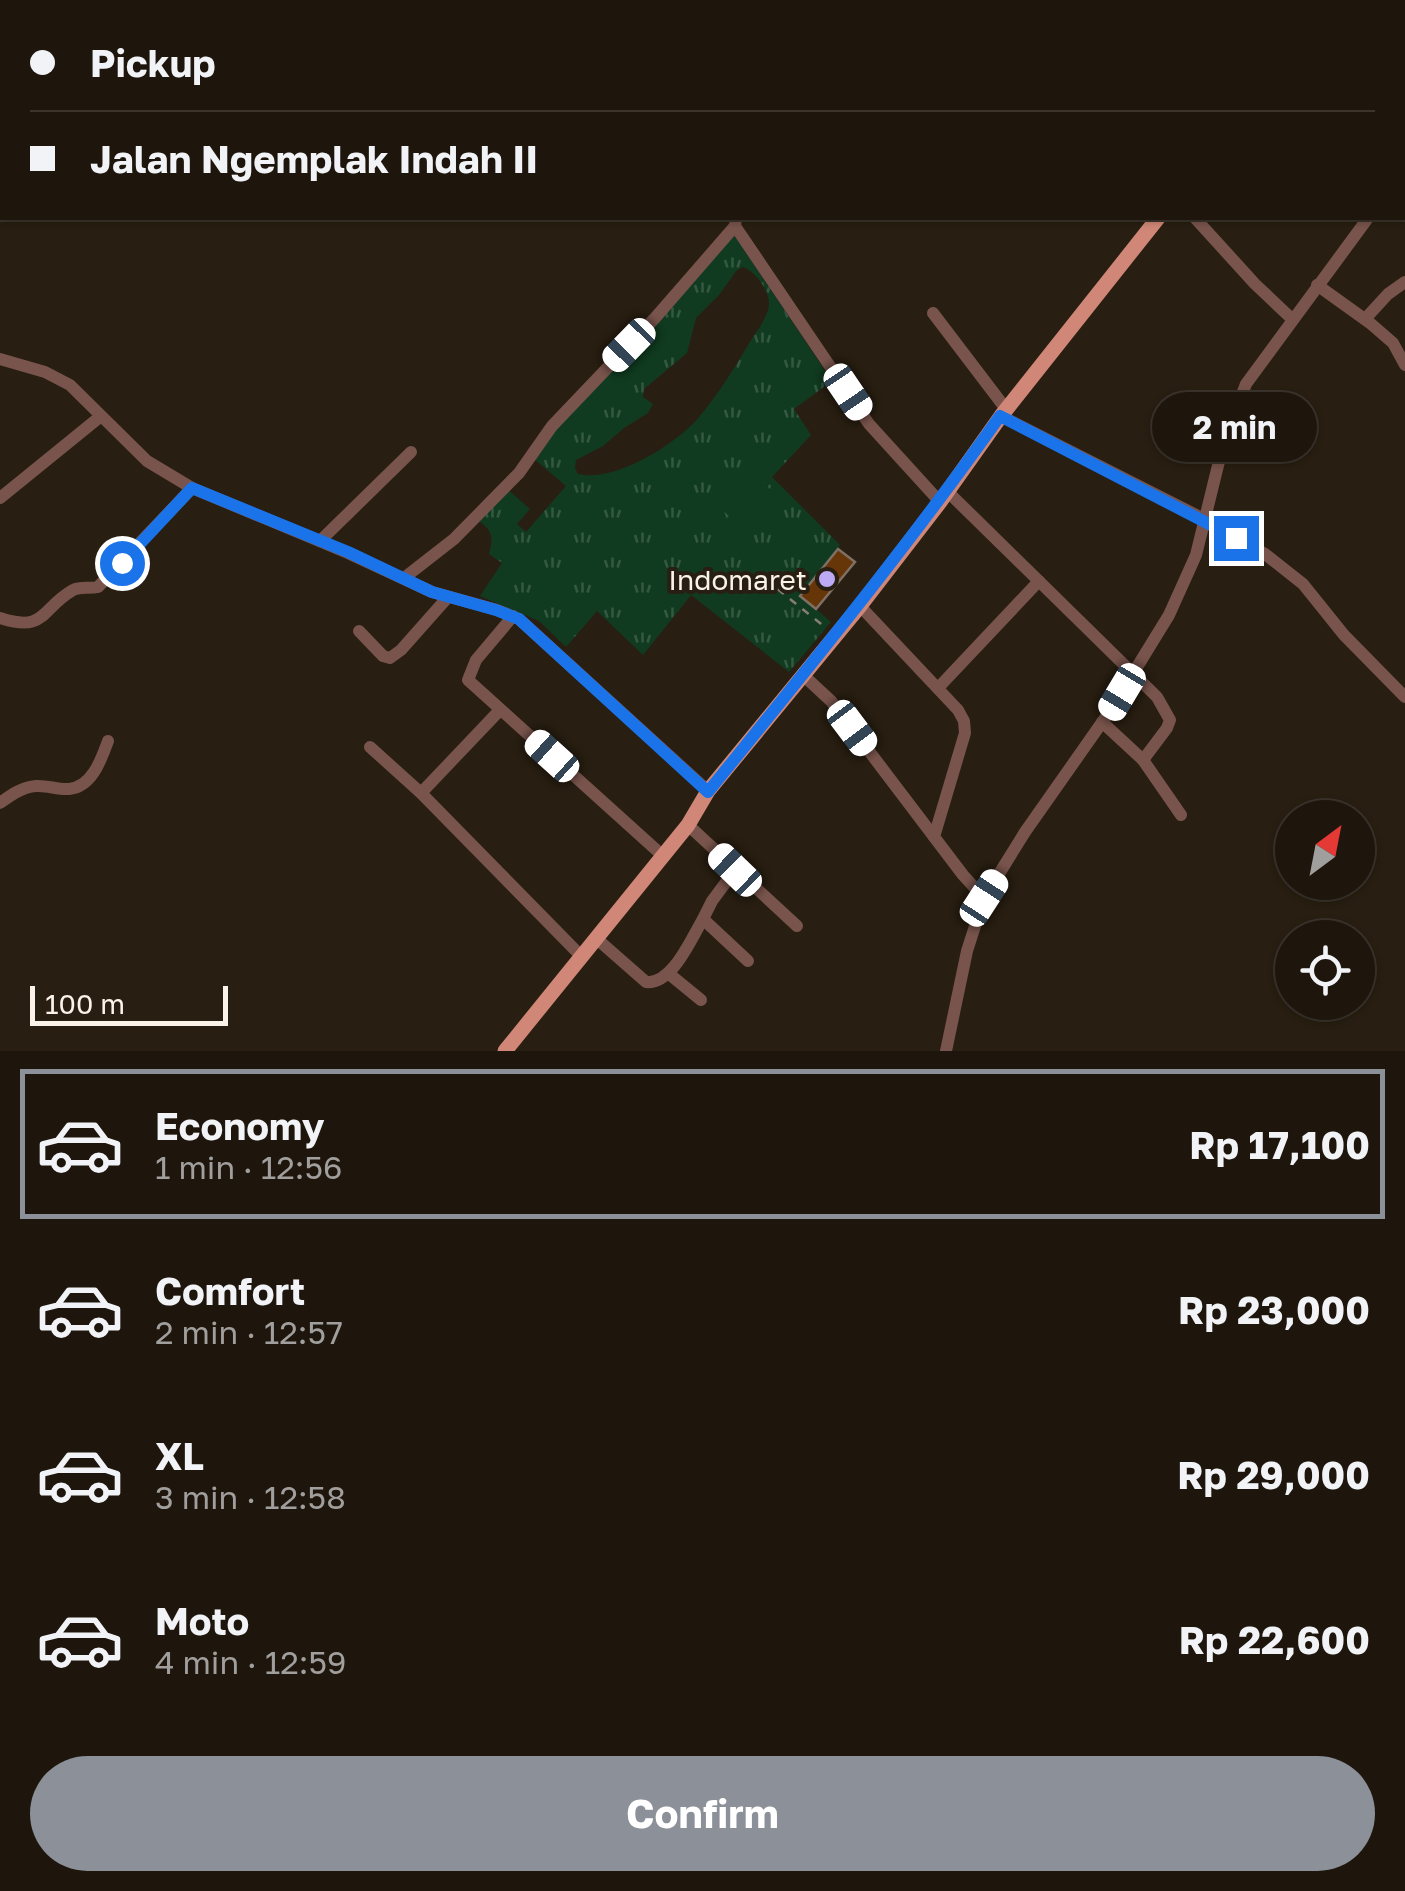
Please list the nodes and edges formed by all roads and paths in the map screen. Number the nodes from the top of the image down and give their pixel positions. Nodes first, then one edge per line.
1 (1156, 220) edge
2 (1197, 220) edge
3 (1366, 220) edge
4 (736, 222) edge
5 (1405, 282) edge
6 (1317, 285) junction
7 (932, 312) dead end
8 (1365, 319) junction
9 (1292, 320) junction
10 (0, 359) edge
11 (1405, 365) edge
12 (1003, 413) junction
13 (100, 416) junction
14 (411, 452) dead end
15 (192, 488) junction
16 (944, 497) junction
17 (0, 498) edge
18 (1206, 520) junction
19 (320, 541) junction
20 (404, 578) junction
21 (765, 579) dead end
22 (1039, 581) junction
23 (448, 597) junction
24 (860, 606) junction
25 (513, 616) junction
26 (0, 618) edge
27 (360, 631) dead end
28 (835, 635) junction
29 (1134, 672) junction
30 (803, 675) junction
31 (938, 688) junction
32 (1405, 698) edge
33 (500, 710) junction
34 (1102, 722) junction
35 (108, 741) dead end
36 (370, 747) dead end
37 (1142, 760) junction
38 (708, 792) junction
39 (421, 793) junction
40 (0, 803) edge
41 (1181, 815) dead end
42 (688, 825) junction
43 (934, 837) junction
44 (663, 856) junction
45 (735, 870) junction
46 (984, 898) junction
47 (703, 918) junction
48 (797, 926) dead end
49 (597, 939) junction
50 (582, 957) junction
51 (748, 961) dead end
52 (668, 974) junction
53 (701, 1000) dead end
54 (505, 1051) edge
55 (946, 1051) edge

1 - 12 main road
2 - 9 street
3 - 6 street
4 - 16 street
4 - 20 street
5 - 8 street
6 - 8 street
6 - 9 street
7 - 12 street
8 - 11 street
9 - 18 street
10 - 13 street
12 - 16 main road
12 - 18 street
13 - 15 street
13 - 17 street
14 - 19 street
15 - 19 street
15 - 26 street
16 - 22 street
16 - 24 main road
18 - 29 street
18 - 32 street
19 - 20 street
20 - 23 street
21 - 28 path
22 - 29 street
22 - 31 street
23 - 25 street
23 - 27 street
24 - 28 main road
24 - 31 street
25 - 33 street
25 - 38 street
28 - 30 main road
29 - 34 street
29 - 37 street
30 - 38 main road
30 - 43 street
31 - 43 street
33 - 39 street
33 - 44 street
34 - 37 street
34 - 46 street
35 - 40 street
36 - 39 street
37 - 41 street
38 - 42 main road
39 - 50 street
42 - 44 main road
42 - 45 street
43 - 46 street
44 - 49 main road
45 - 47 street
45 - 48 street
46 - 55 street
47 - 51 street
47 - 52 street
49 - 50 main road
49 - 52 street
50 - 54 main road
52 - 53 street

